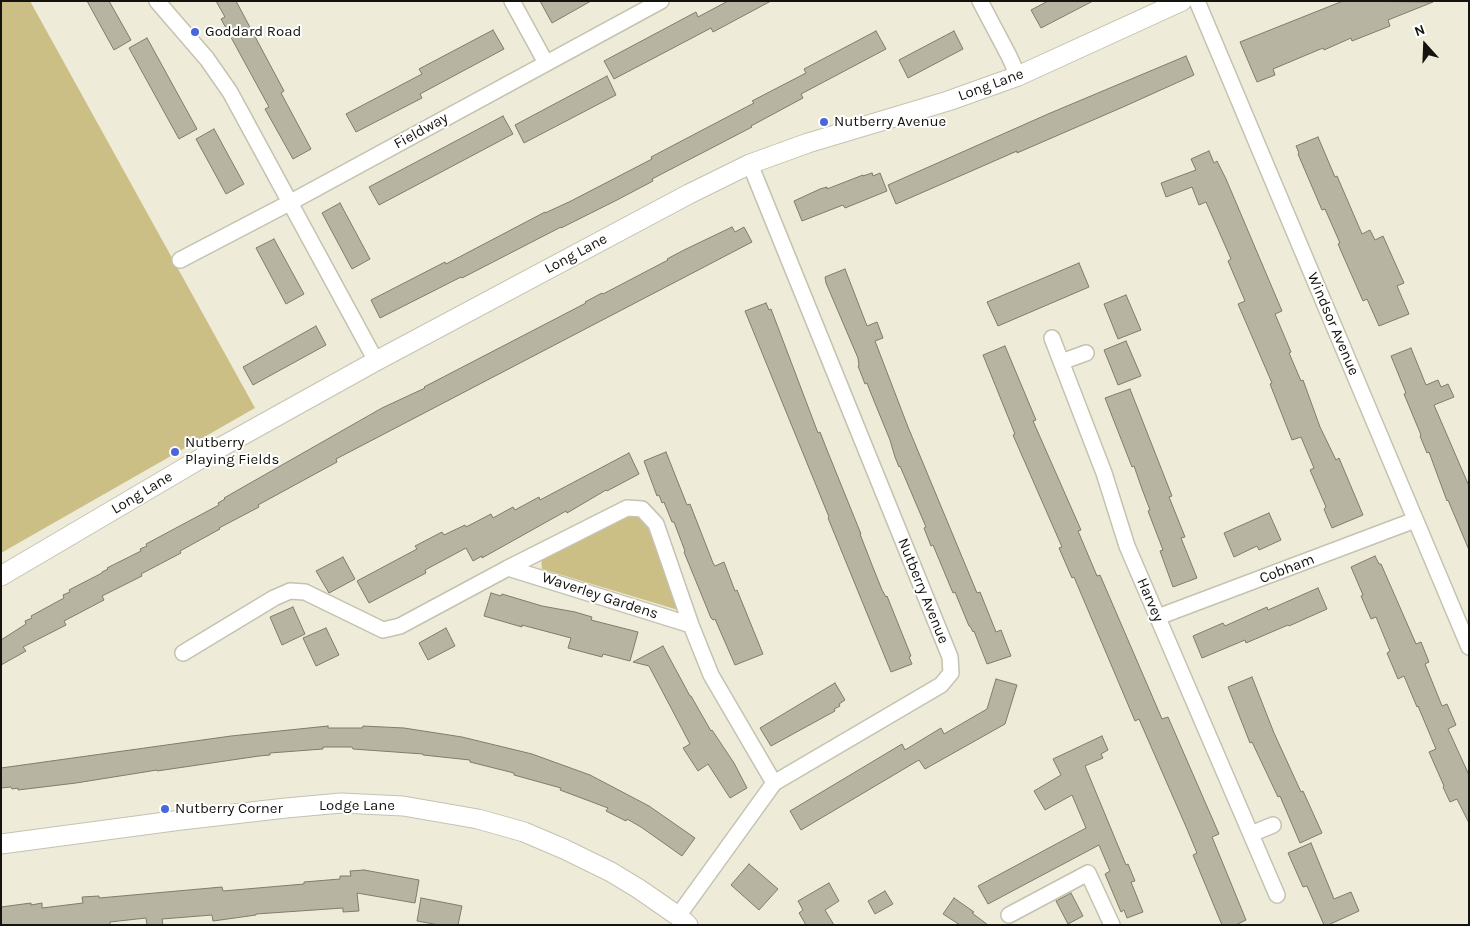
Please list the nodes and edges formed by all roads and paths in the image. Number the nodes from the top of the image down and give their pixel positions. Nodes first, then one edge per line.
1 (157, 1) edge
2 (512, 1) edge
3 (661, 1) edge
4 (980, 1) edge
5 (1182, 1) edge
6 (1197, 1) edge
7 (546, 63) junction
8 (1018, 76) junction
9 (750, 164) junction
10 (291, 202) junction
11 (180, 260) dead end
12 (1052, 338) dead end
13 (1086, 353) dead end
14 (376, 361) junction
15 (1061, 362) junction
16 (1415, 520) junction
17 (508, 568) junction
18 (1, 576) edge
19 (1158, 617) junction
20 (691, 625) junction
21 (1469, 647) edge
22 (183, 653) dead end
23 (774, 783) junction
24 (1273, 825) dead end
25 (1251, 834) junction
26 (1, 844) edge
27 (1277, 895) dead end
28 (1009, 915) dead end
29 (683, 920) edge
30 (1112, 925) edge

1 - 10 street
2 - 7 street
3 - 7 street, Fieldway
4 - 8 street
5 - 8 street, Long Lane
6 - 16 street, Windsor Avenue
7 - 10 street, Fieldway
8 - 9 street, Long Lane
9 - 14 street, Long Lane
9 - 23 street, Nutberry Avenue
10 - 11 street, Fieldway
10 - 14 street
12 - 15 street, Harvey
13 - 15 street
14 - 18 street, Long Lane
15 - 19 street, Harvey
16 - 19 street, Cobham
16 - 21 street, Windsor Avenue
17 - 20 street, Waverley Gardens
17 - 20 street, Waverley Gardens
17 - 22 street, Waverley Gardens
19 - 25 street, Harvey
20 - 23 street, Waverley Gardens
23 - 29 street, Nutberry Avenue
24 - 25 street
25 - 27 street, Harvey
26 - 29 street, Lodge Lane
28 - 30 street

